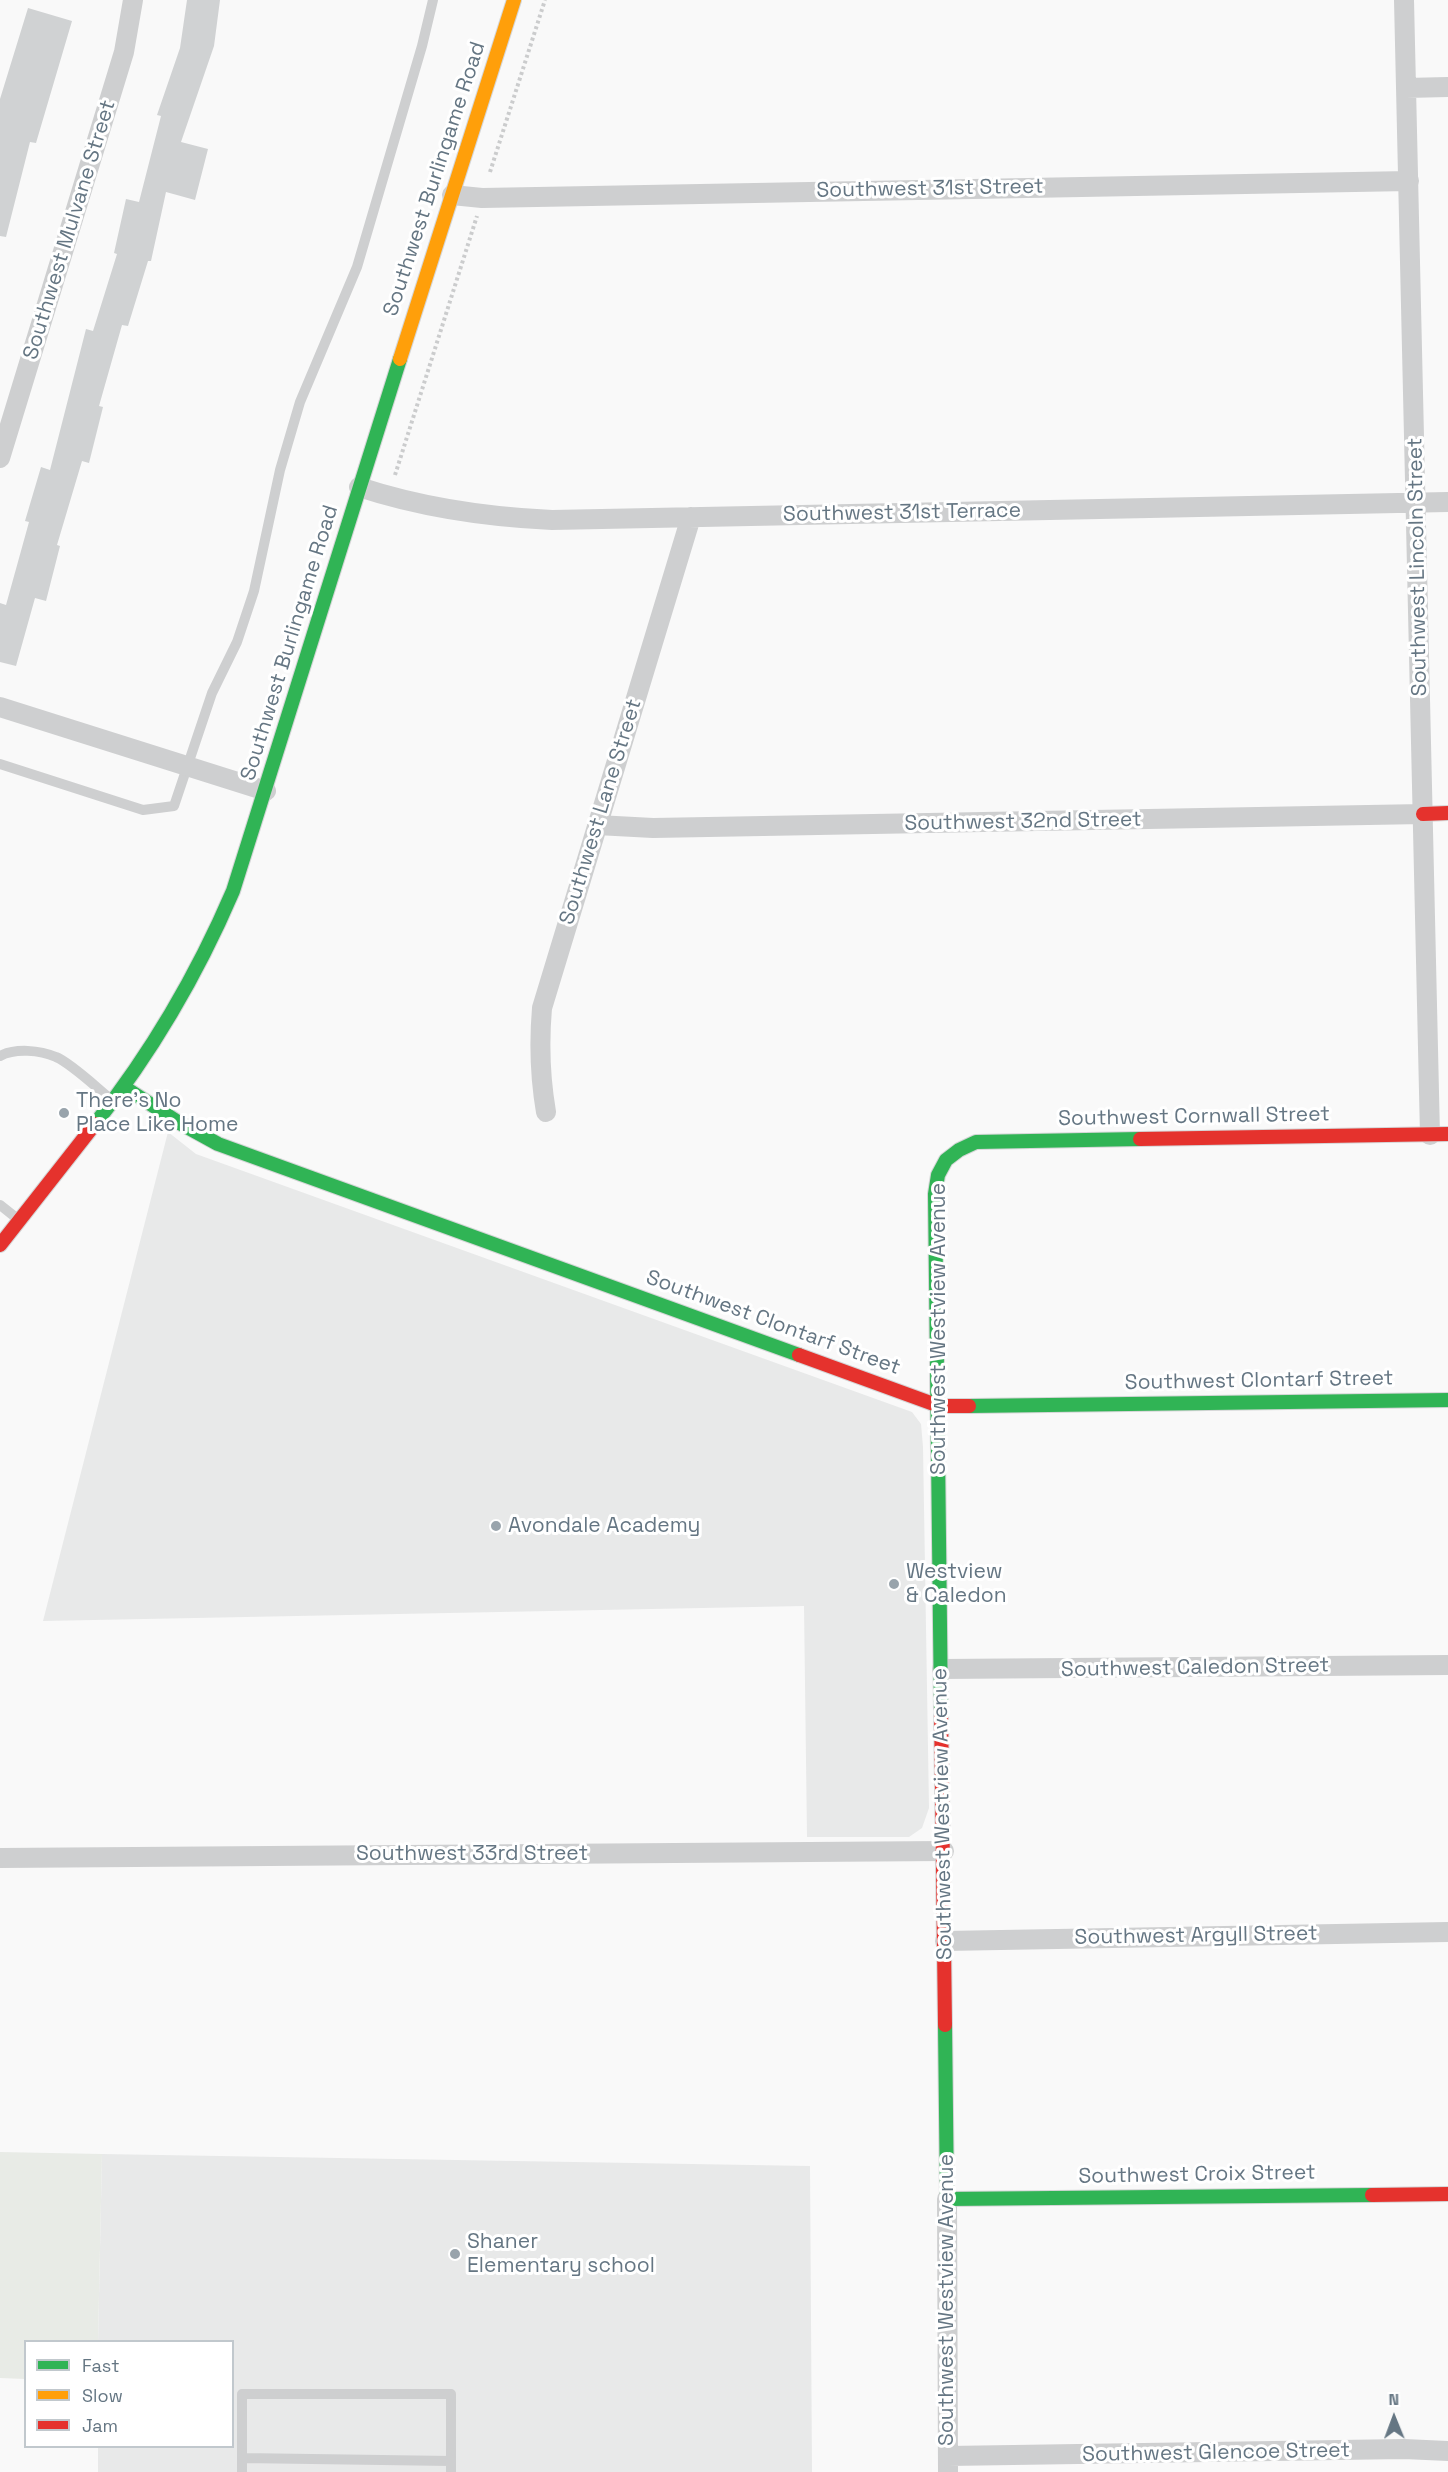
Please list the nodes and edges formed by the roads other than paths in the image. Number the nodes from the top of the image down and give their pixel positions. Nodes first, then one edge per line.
1 (133, 0) edge
2 (433, 0) edge
3 (514, 0) edge
4 (1404, 0) edge
5 (1448, 87) edge
6 (1406, 88) junction
7 (1409, 181) junction
8 (452, 195) junction
9 (0, 458) edge
10 (359, 488) junction
11 (1417, 502) junction
12 (1448, 502) edge
13 (691, 517) junction
14 (0, 707) edge
15 (0, 764) edge
16 (188, 766) junction
17 (266, 792) junction
18 (1448, 813) edge
19 (1423, 814) junction
20 (597, 825) junction
21 (0, 1056) edge
22 (124, 1087) junction
23 (113, 1101) junction
24 (546, 1112) dead end
25 (1439, 1134) edge
26 (946, 1159) joint
27 (0, 1205) edge
28 (19, 1220) junction
29 (0, 1245) edge
30 (1448, 1400) edge
31 (939, 1406) junction
32 (1448, 1665) edge
33 (942, 1670) junction
34 (944, 1851) junction
35 (0, 1858) edge
36 (1448, 1932) edge
37 (945, 1941) junction
38 (1448, 2194) edge
39 (946, 2199) junction
40 (1448, 2451) edge
41 (242, 2458) junction
42 (948, 2464) edge
43 (451, 2467) edge
44 (242, 2472) edge

1 - 9 street, Southwest Mulvane Street
2 - 16 lane
3 - 8 street, Southwest Burlingame Road
4 - 6 street, Southwest Lincoln Street
5 - 6 street
6 - 7 street, Southwest Lincoln Street
7 - 8 street, Southwest 31st Street
7 - 11 street, Southwest Lincoln Street
8 - 10 street, Southwest Burlingame Road
10 - 13 street, Southwest 31st Terrace
10 - 17 street, Southwest Burlingame Road
11 - 12 street, Southwest 31st Terrace
11 - 13 street, Southwest 31st Terrace
11 - 19 street, Southwest Lincoln Street
13 - 20 street, Southwest Lane Street
14 - 16 street
15 - 16 lane
16 - 17 street
17 - 22 street, Southwest Burlingame Road
18 - 19 street, Southwest 32nd Street
19 - 20 street, Southwest 32nd Street
19 - 25 street, Southwest Lincoln Street
20 - 24 street, Southwest Lane Street
21 - 23 lane
22 - 23 street, Southwest Burlingame Road
22 - 31 street, Southwest Clontarf Street
23 - 28 street, Southwest Burlingame Road
25 - 26 street, Southwest Cornwall Street
26 - 31 street, Southwest Westview Avenue
27 - 28 lane
28 - 29 street, Southwest Burlingame Road
30 - 31 street, Southwest Clontarf Street
31 - 33 street, Southwest Westview Avenue
32 - 33 street, Southwest Caledon Street
33 - 34 street, Southwest Westview Avenue
34 - 35 street, Southwest 33rd Street
34 - 37 street, Southwest Westview Avenue
36 - 37 street, Southwest Argyll Street
37 - 39 street, Southwest Westview Avenue
38 - 39 street, Southwest Croix Street
39 - 42 street, Southwest Westview Avenue
40 - 42 street, Southwest Glencoe Street
41 - 43 lane
41 - 43 lane
41 - 44 lane

